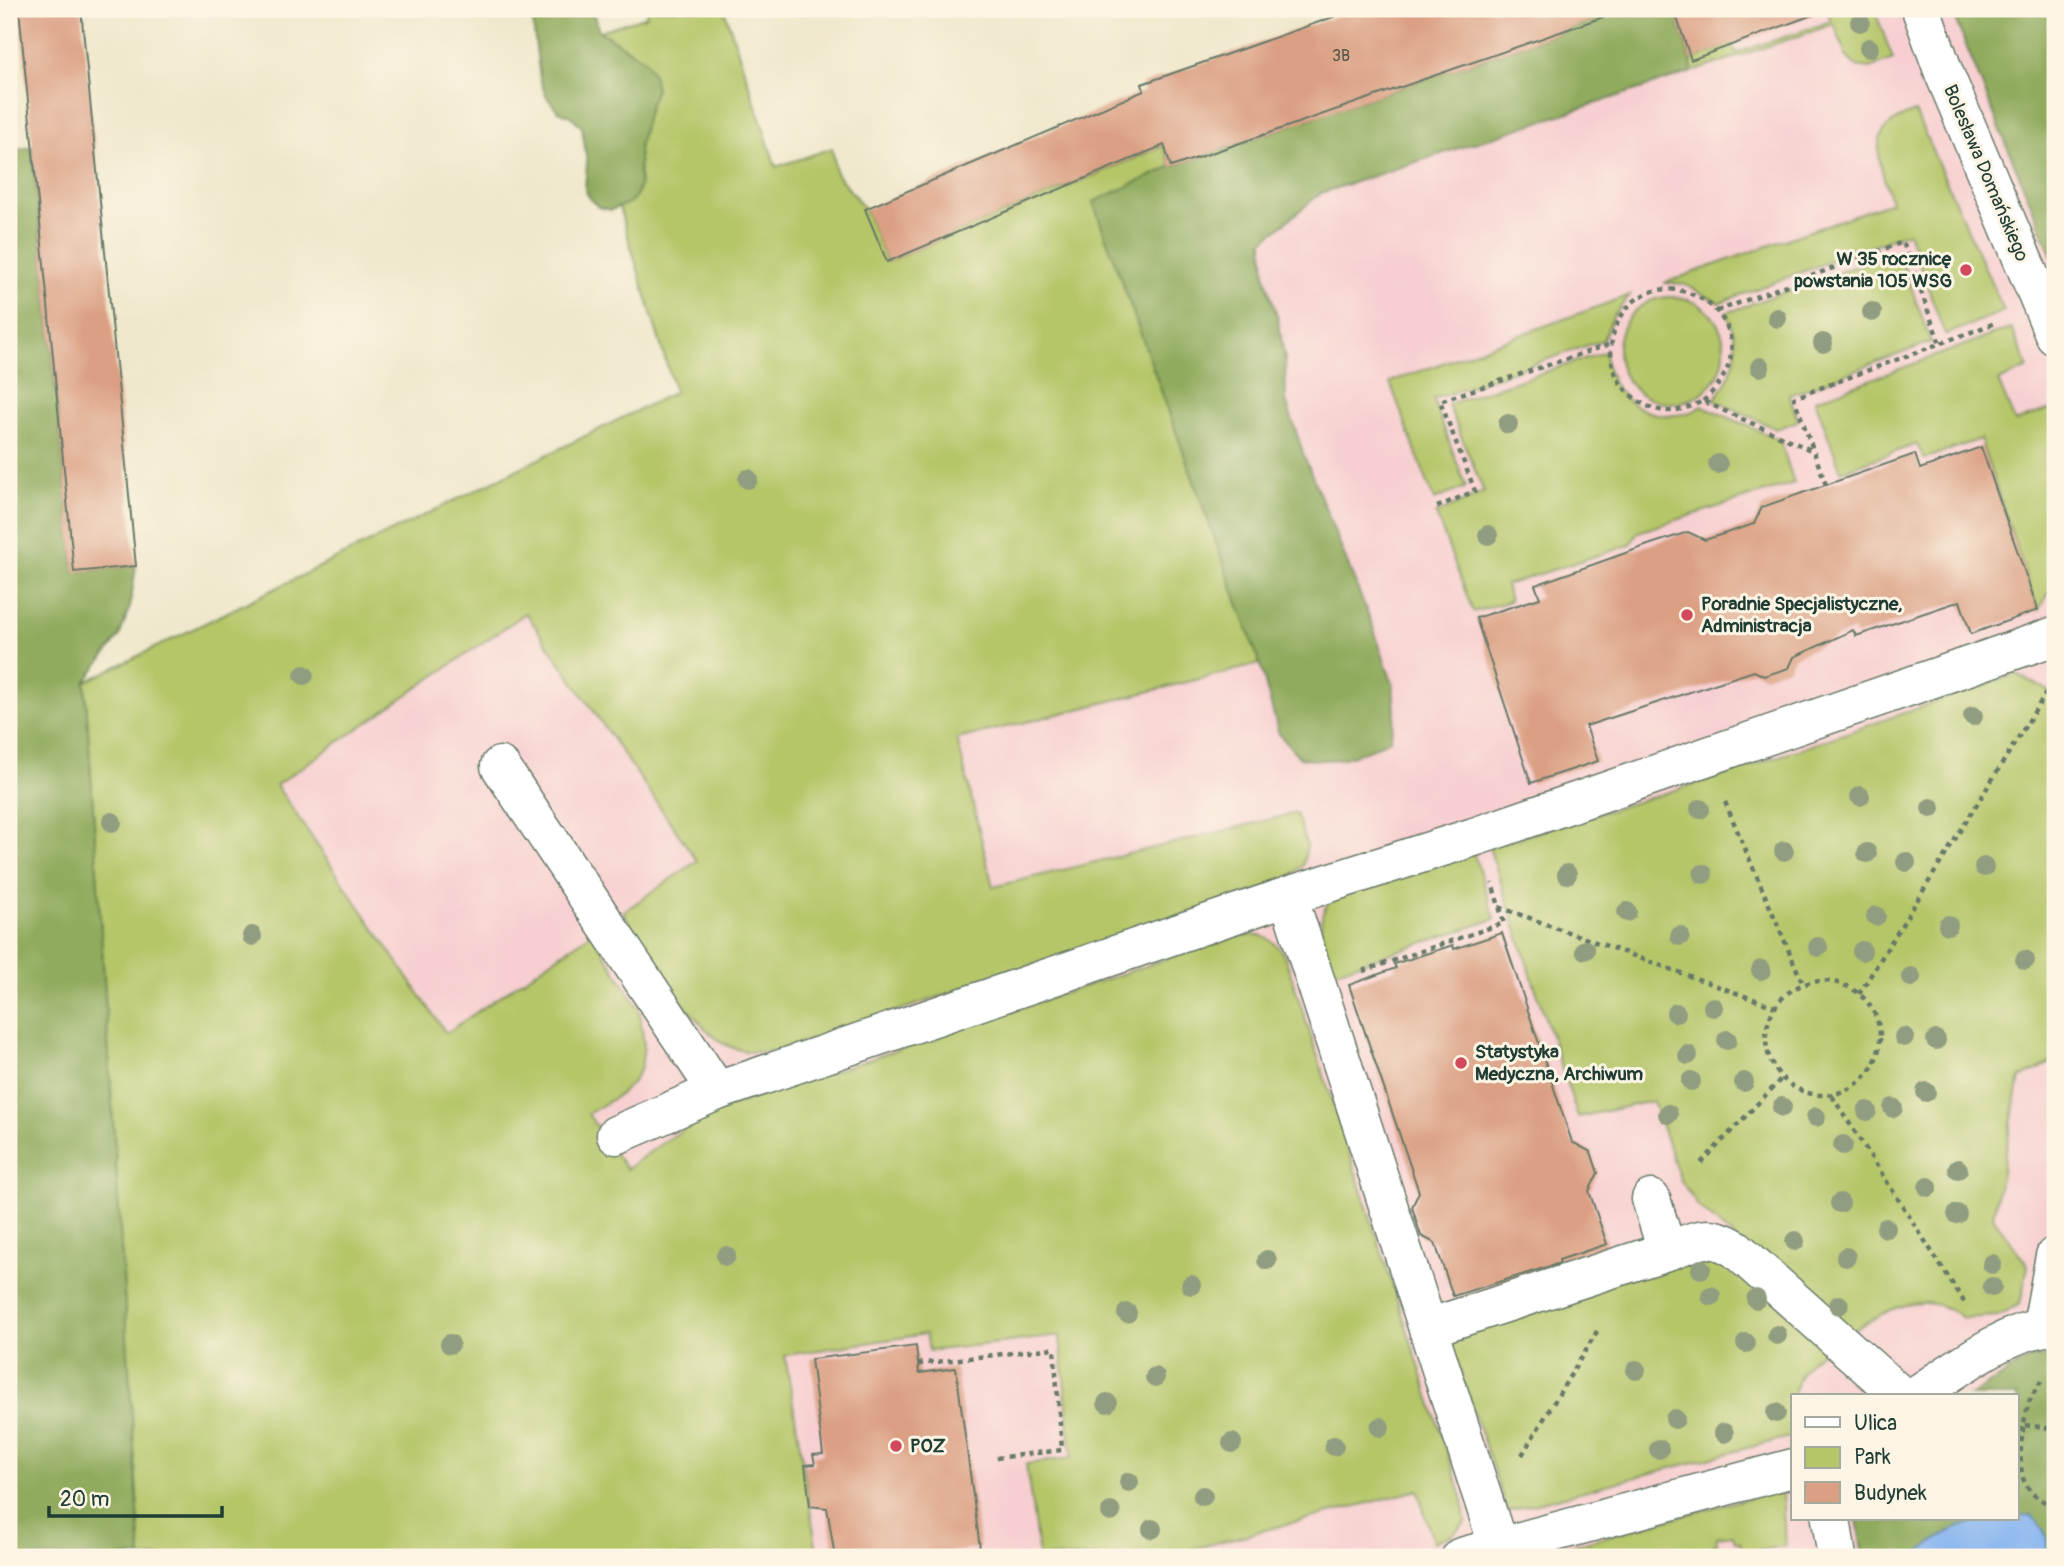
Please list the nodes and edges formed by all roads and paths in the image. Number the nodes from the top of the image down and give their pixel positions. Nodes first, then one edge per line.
1 (1921, 9) edge
2 (1717, 311) junction
3 (1999, 322) dead end
4 (2055, 336) edge
5 (1611, 344) junction
6 (1940, 344) junction
7 (1703, 401) junction
8 (1813, 452) junction
9 (1826, 485) dead end
10 (1437, 507) dead end
11 (2055, 636) edge
12 (2048, 690) dead end
13 (1705, 756) junction
14 (500, 766) dead end
15 (1288, 896) junction
16 (1499, 907) dead end
17 (1504, 923) dead end
18 (1804, 984) junction
19 (1317, 987) junction
20 (1859, 994) junction
21 (1774, 1007) junction
22 (1782, 1078) junction
23 (717, 1091) junction
24 (1832, 1096) junction
25 (616, 1135) dead end
26 (1701, 1163) dead end
27 (1651, 1199) dead end
28 (1653, 1256) junction
29 (2055, 1256) edge
30 (2049, 1327) edge
31 (1428, 1328) junction
32 (1993, 1347) junction
33 (918, 1364) dead end
34 (2041, 1381) dead end
35 (1899, 1394) edge
36 (1919, 1394) edge
37 (2025, 1425) junction
38 (2055, 1429) edge
39 (996, 1458) dead end
40 (1791, 1468) edge
41 (2055, 1506) edge
42 (1832, 1520) edge
43 (1493, 1532) junction
44 (1461, 1557) edge
45 (1837, 1557) edge

1 - 4 street, Bolesława Domańskiego
2 - 5 path
2 - 6 path
2 - 7 path
3 - 6 path
5 - 7 path
5 - 10 path
6 - 8 path
7 - 8 path
8 - 9 path
11 - 13 street
12 - 20 path
13 - 15 street
13 - 18 path
14 - 23 street
15 - 19 street
15 - 23 street
16 - 21 path
17 - 19 path
18 - 20 path
18 - 21 path
19 - 31 street
20 - 24 path
21 - 22 path
22 - 24 path
22 - 26 path
23 - 25 street
24 - 32 path
27 - 28 street
28 - 31 street
28 - 35 street
28 - 43 path
29 - 30 street
30 - 32 street
31 - 43 street
32 - 36 street
33 - 39 path
34 - 37 path
37 - 38 path
37 - 41 path
40 - 43 street
42 - 45 street
43 - 44 street

